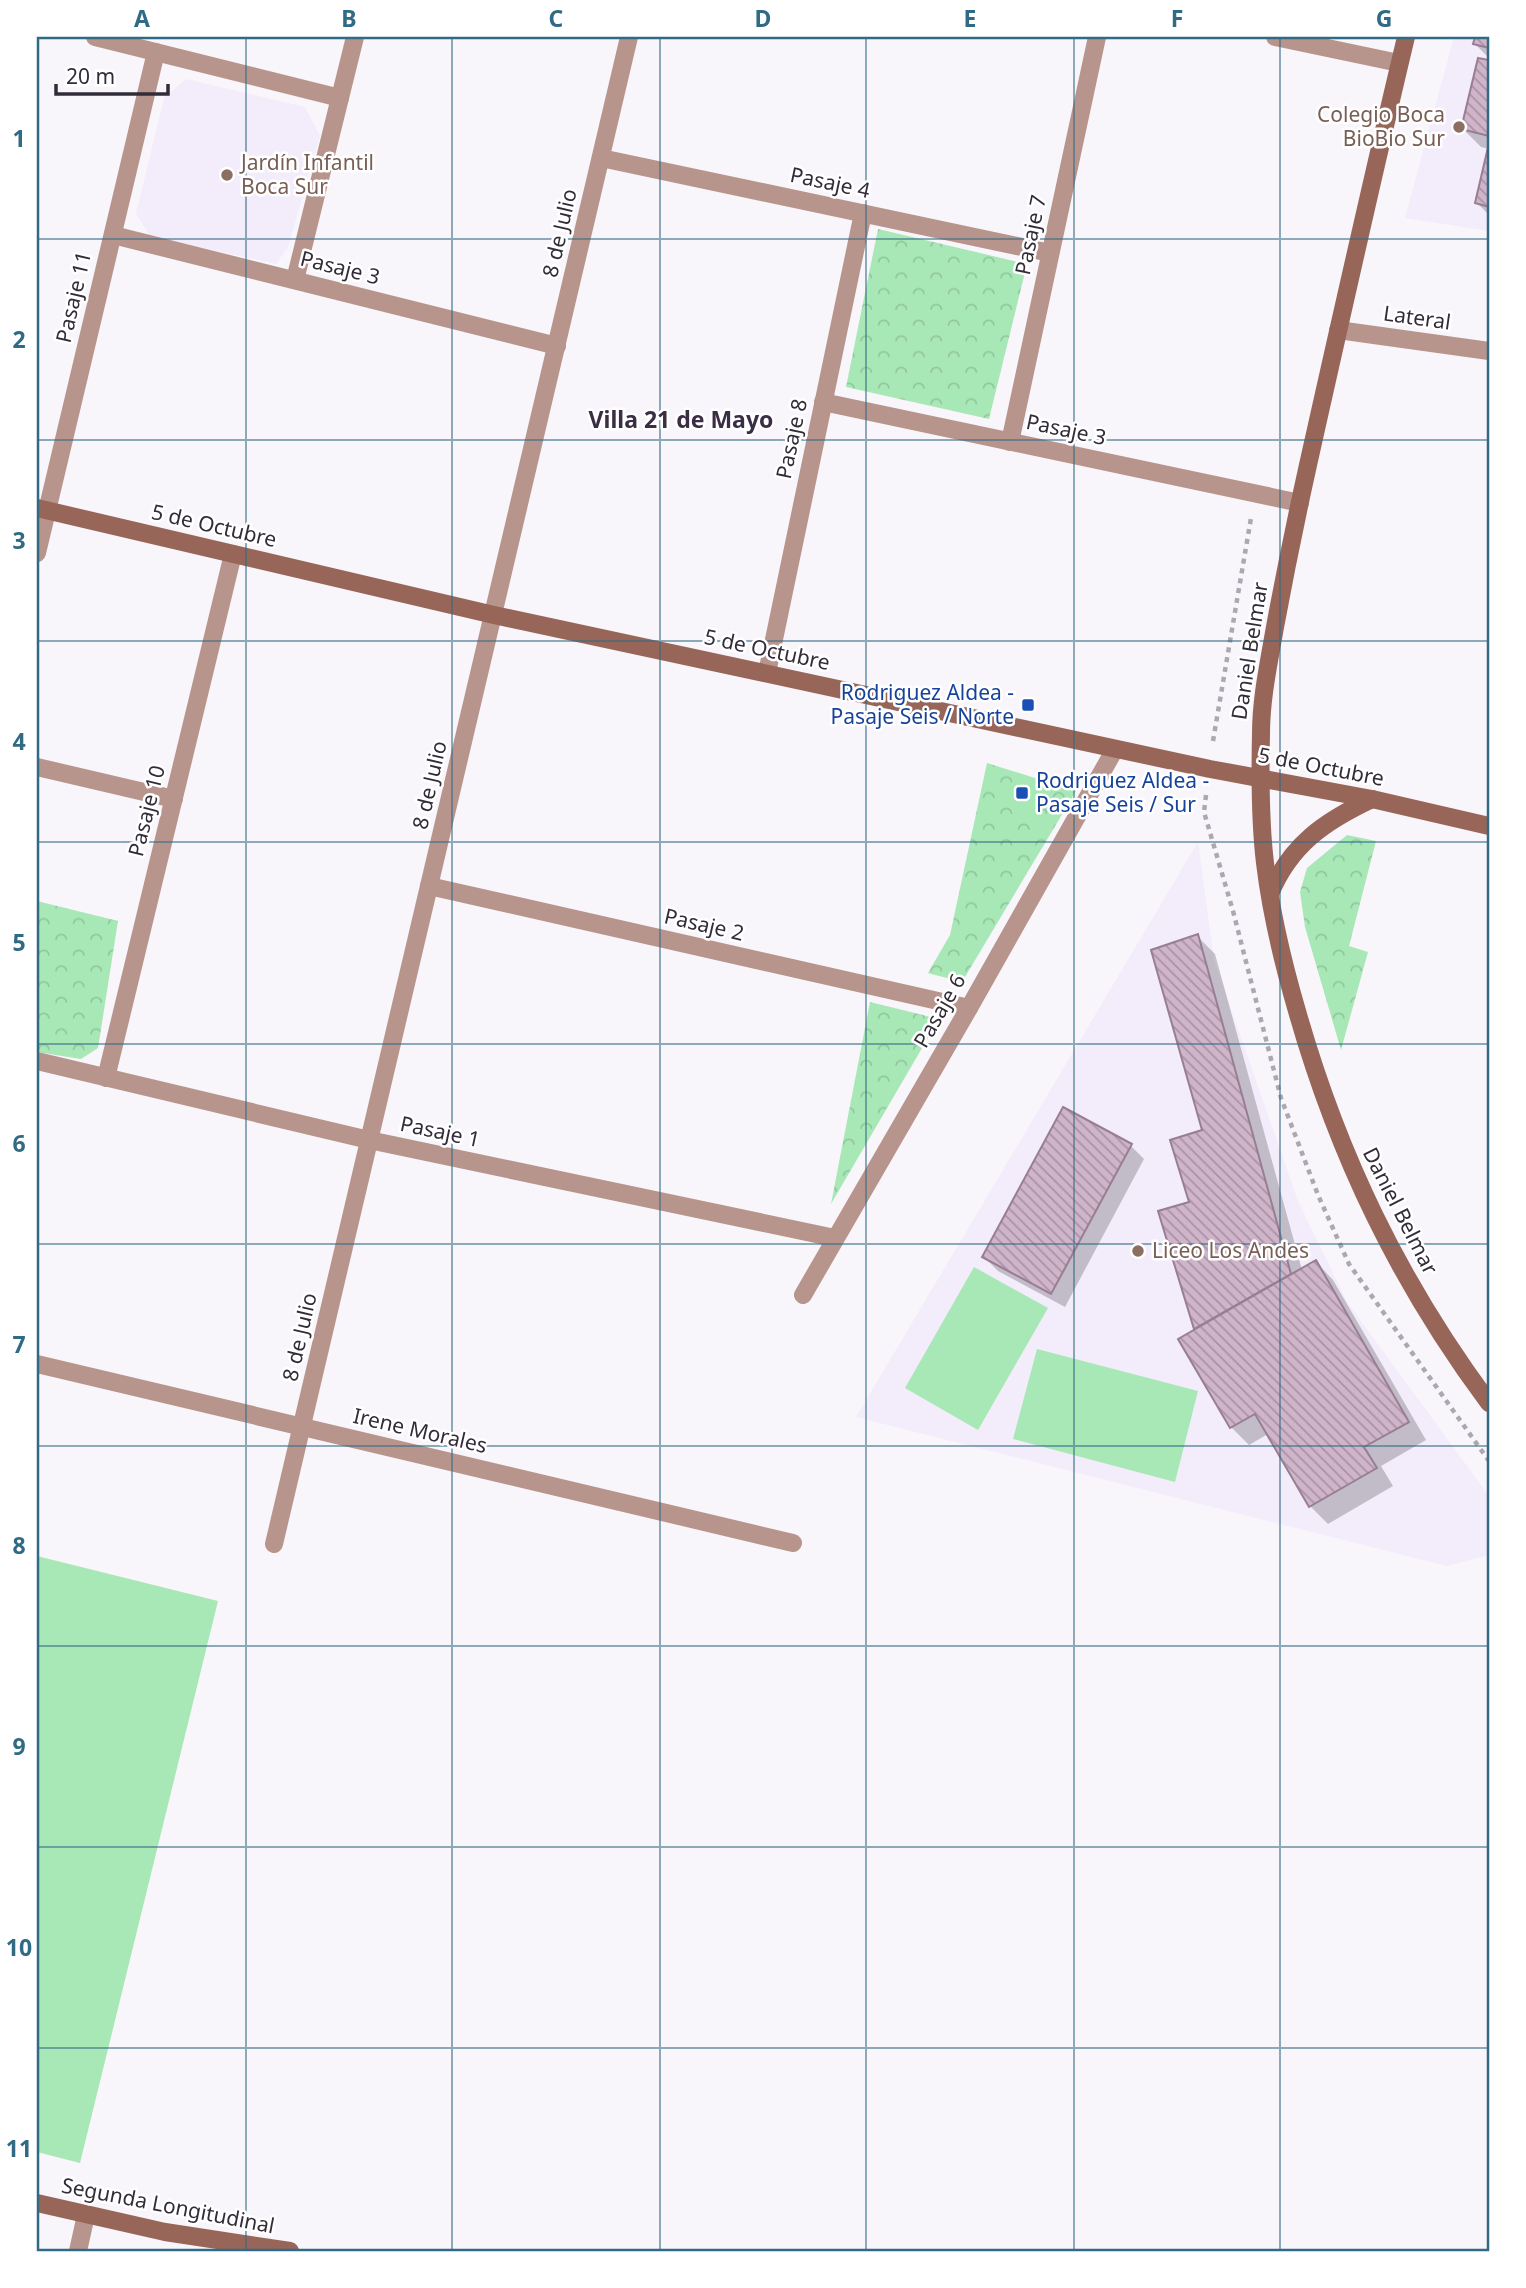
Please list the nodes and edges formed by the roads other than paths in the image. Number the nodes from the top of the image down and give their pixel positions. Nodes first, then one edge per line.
1 (95, 37) edge
2 (355, 37) edge
3 (629, 37) edge
4 (1097, 37) edge
5 (1275, 37) edge
6 (1406, 37) edge
7 (156, 52) junction
8 (1399, 63) junction
9 (340, 98) junction
10 (601, 158) junction
11 (863, 214) junction
12 (113, 235) junction
13 (1050, 253) junction
14 (295, 281) junction
15 (1338, 330) junction
16 (557, 346) junction
17 (1489, 351) edge
18 (823, 402) junction
19 (1010, 442) junction
20 (1300, 503) junction
21 (42, 510) edge
22 (37, 553) edge
23 (233, 554) junction
24 (494, 615) junction
25 (767, 673) junction
26 (1115, 748) junction
27 (37, 768) edge
28 (1261, 779) junction
29 (174, 799) junction
30 (1372, 799) junction
31 (1489, 826) edge
32 (429, 887) junction
33 (1270, 896) junction
34 (969, 1008) junction
35 (37, 1061) edge
36 (106, 1077) junction
37 (369, 1140) junction
38 (835, 1238) junction
39 (803, 1295) dead end
40 (37, 1364) edge
41 (1489, 1403) edge
42 (302, 1427) junction
43 (793, 1543) dead end
44 (274, 1544) dead end
45 (37, 2203) edge
46 (86, 2215) junction
47 (78, 2251) edge
48 (290, 2251) edge

1 - 7 street
2 - 9 street
3 - 10 street, 8 de Julio
4 - 13 street, Pasaje 7
5 - 8 street
6 - 8 main road, Daniel Belmar
7 - 9 street
7 - 12 street, Pasaje 11
8 - 15 main road, Daniel Belmar
9 - 14 street
10 - 11 street, Pasaje 4
10 - 16 street, 8 de Julio
11 - 13 street, Pasaje 4
11 - 18 street, Pasaje 8
12 - 14 street, Pasaje 3
12 - 21 street, Pasaje 11
13 - 19 street, Pasaje 7
14 - 16 street, Pasaje 3
15 - 17 street, Lateral
15 - 20 main road, Daniel Belmar
16 - 24 street, 8 de Julio
18 - 19 street, Pasaje 3
18 - 25 street, Pasaje 8
19 - 20 street, Pasaje 3
20 - 28 main road, Daniel Belmar
21 - 22 street, Pasaje 11
21 - 23 main road, 5 de Octubre
23 - 24 main road, 5 de Octubre
23 - 29 street, Pasaje 10
24 - 25 main road, 5 de Octubre
24 - 32 street, 8 de Julio
25 - 26 main road, 5 de Octubre
26 - 28 main road, 5 de Octubre
26 - 34 street, Pasaje 6
27 - 29 street
28 - 30 main road, 5 de Octubre
28 - 33 main road, Daniel Belmar
29 - 36 street, Pasaje 10
30 - 31 main road, 5 de Octubre
30 - 33 main road
32 - 34 street, Pasaje 2
32 - 37 street, 8 de Julio
33 - 41 main road, Daniel Belmar
34 - 38 street, Pasaje 6
35 - 36 street, Pasaje 1
36 - 37 street, Pasaje 1
37 - 38 street, Pasaje 1
37 - 42 street, 8 de Julio
38 - 39 street, Pasaje 6
40 - 42 street, Irene Morales
42 - 43 street, Irene Morales
42 - 44 street, 8 de Julio
45 - 46 main road, Segunda Longitudinal
46 - 47 street
46 - 48 main road, Segunda Longitudinal

